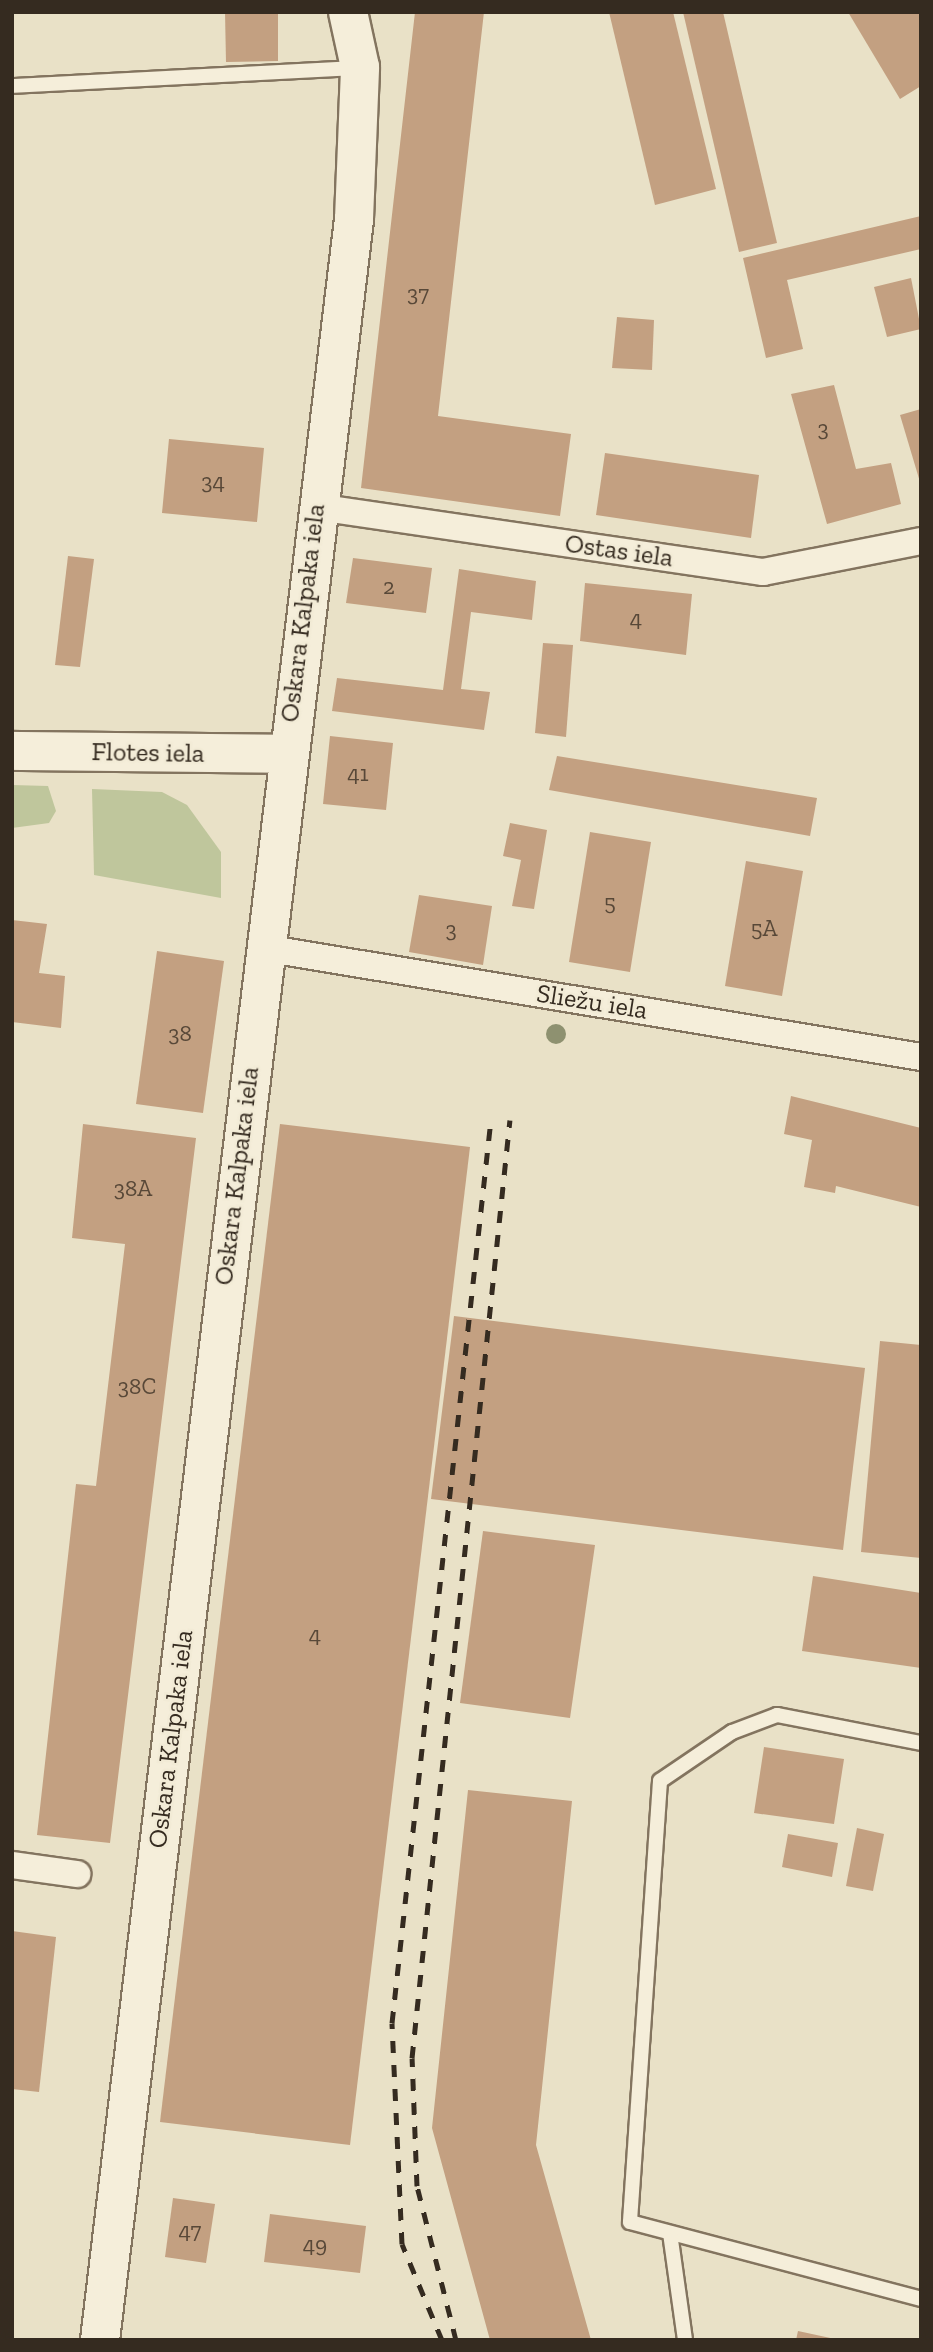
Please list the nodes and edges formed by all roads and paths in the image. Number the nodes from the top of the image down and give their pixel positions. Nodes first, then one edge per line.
1 (348, 12) edge
2 (360, 68) junction
3 (12, 86) edge
4 (317, 507) junction
5 (921, 541) edge
6 (12, 751) edge
7 (285, 754) junction
8 (264, 948) junction
9 (921, 1057) edge
10 (921, 1743) edge
11 (12, 1866) edge
12 (77, 1874) dead end
13 (670, 2233) junction
14 (921, 2299) edge
15 (100, 2340) edge
16 (685, 2340) edge

1 - 2 main road, Oskara Kalpaka iela
2 - 3 lane
2 - 4 main road, Oskara Kalpaka iela
4 - 5 street, Ostas iela
4 - 7 main road, Oskara Kalpaka iela
6 - 7 main road, Flotes iela
7 - 8 main road, Oskara Kalpaka iela
8 - 9 street, Sliežu iela
8 - 15 main road, Oskara Kalpaka iela
10 - 13 lane
11 - 12 street
13 - 14 lane
13 - 16 lane

